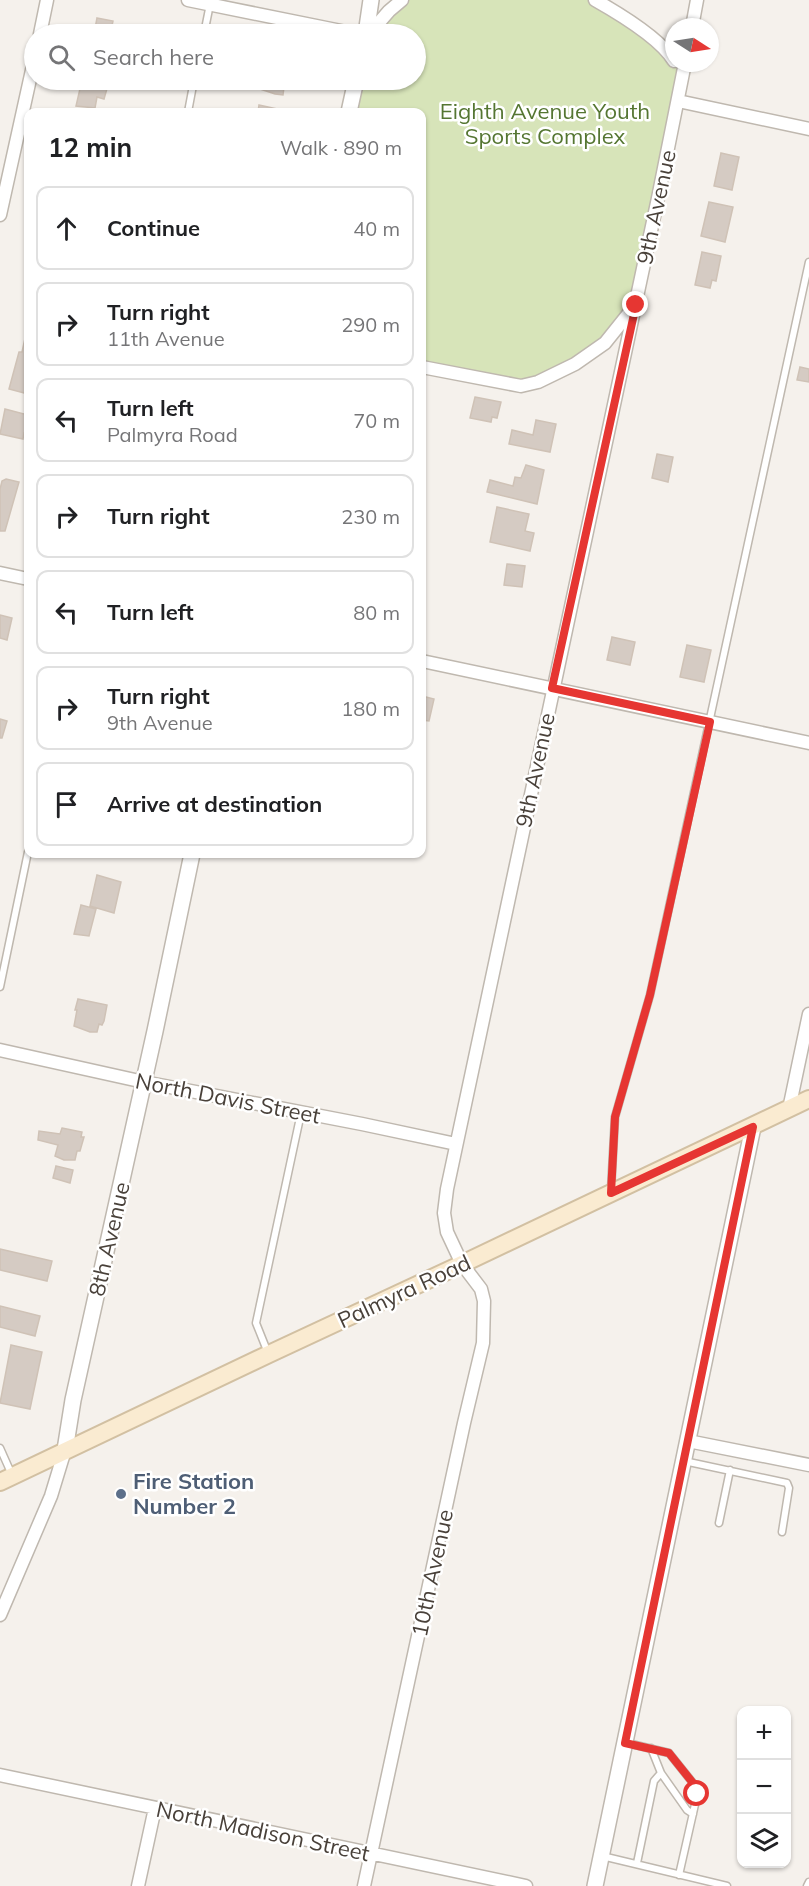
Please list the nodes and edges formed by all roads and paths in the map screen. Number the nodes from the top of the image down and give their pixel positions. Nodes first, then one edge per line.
1 (48, 0) edge
2 (188, 0) edge
3 (371, 0) edge
4 (402, 0) edge
5 (595, 0) edge
6 (697, 0) edge
7 (210, 2) edge
8 (694, 18) edge
9 (42, 24) edge
10 (206, 24) edge
11 (310, 24) edge
12 (368, 24) edge
13 (377, 24) edge
14 (665, 50) edge
15 (683, 72) edge
16 (28, 90) edge
17 (192, 90) edge
18 (354, 90) edge
19 (678, 101) junction
20 (189, 108) edge
21 (350, 108) edge
22 (809, 129) edge
23 (0, 215) edge
24 (809, 262) edge
25 (636, 305) junction
26 (426, 368) edge
27 (0, 573) edge
28 (24, 578) edge
29 (426, 662) edge
30 (552, 688) junction
31 (710, 722) junction
32 (809, 743) edge
33 (27, 858) edge
34 (191, 858) edge
35 (0, 987) edge
36 (809, 1014) edge
37 (0, 1050) edge
38 (144, 1082) junction
39 (809, 1099) edge
40 (789, 1109) junction
41 (301, 1112) junction
42 (753, 1127) junction
43 (456, 1144) junction
44 (611, 1193) junction
45 (462, 1264) junction
46 (268, 1354) junction
47 (688, 1441) junction
48 (0, 1448) edge
49 (65, 1450) junction
50 (684, 1460) junction
51 (809, 1465) edge
52 (730, 1470) junction
53 (6, 1479) edge
54 (718, 1523) dead end
55 (782, 1532) dead end
56 (0, 1616) edge
57 (625, 1743) junction
58 (651, 1748) junction
59 (661, 1773) junction
60 (0, 1775) edge
61 (155, 1808) junction
62 (693, 1814) junction
63 (371, 1854) junction
64 (602, 1856) junction
65 (637, 1863) junction
66 (679, 1875) junction
67 (138, 1886) edge
68 (364, 1886) edge
69 (526, 1886) edge
70 (596, 1886) edge
71 (727, 1886) edge

1 - 9 street
2 - 7 street
3 - 12 street
4 - 13 street
5 - 14 street
6 - 8 street
7 - 10 lane
7 - 11 street
15 - 19 street, 9th Avenue
16 - 23 street
17 - 20 lane
18 - 21 street
19 - 22 street
19 - 25 street, 9th Avenue
24 - 31 lane
25 - 26 street
25 - 30 street, 9th Avenue
27 - 28 street
29 - 30 street
30 - 31 street
30 - 43 street, 9th Avenue
31 - 32 street
31 - 44 lane
33 - 35 lane
34 - 38 street, 8th Avenue
36 - 40 street
37 - 38 street, North Davis Street
38 - 41 street, North Davis Street
38 - 49 street, 8th Avenue
39 - 40 main road, Palmyra Road
40 - 42 main road, Palmyra Road
41 - 43 street, North Davis Street
41 - 46 lane
42 - 44 main road, Palmyra Road
42 - 47 street
43 - 45 street, 9th Avenue
44 - 45 main road, Palmyra Road
45 - 46 main road, Palmyra Road
45 - 63 street, 10th Avenue
46 - 49 main road, Palmyra Road
47 - 50 street
47 - 51 street
48 - 53 lane
49 - 53 main road, Palmyra Road
49 - 56 street, 8th Avenue
50 - 52 lane
50 - 57 street
52 - 54 lane
52 - 55 lane
57 - 58 lane
57 - 64 street
58 - 59 lane
58 - 62 lane
59 - 62 lane
59 - 65 lane
60 - 61 street, North Madison Street
61 - 63 street, North Madison Street
61 - 67 street
62 - 66 lane
63 - 68 street, 10th Avenue
63 - 69 street, North Madison Street
64 - 65 lane
64 - 70 street
65 - 66 lane
66 - 71 lane

